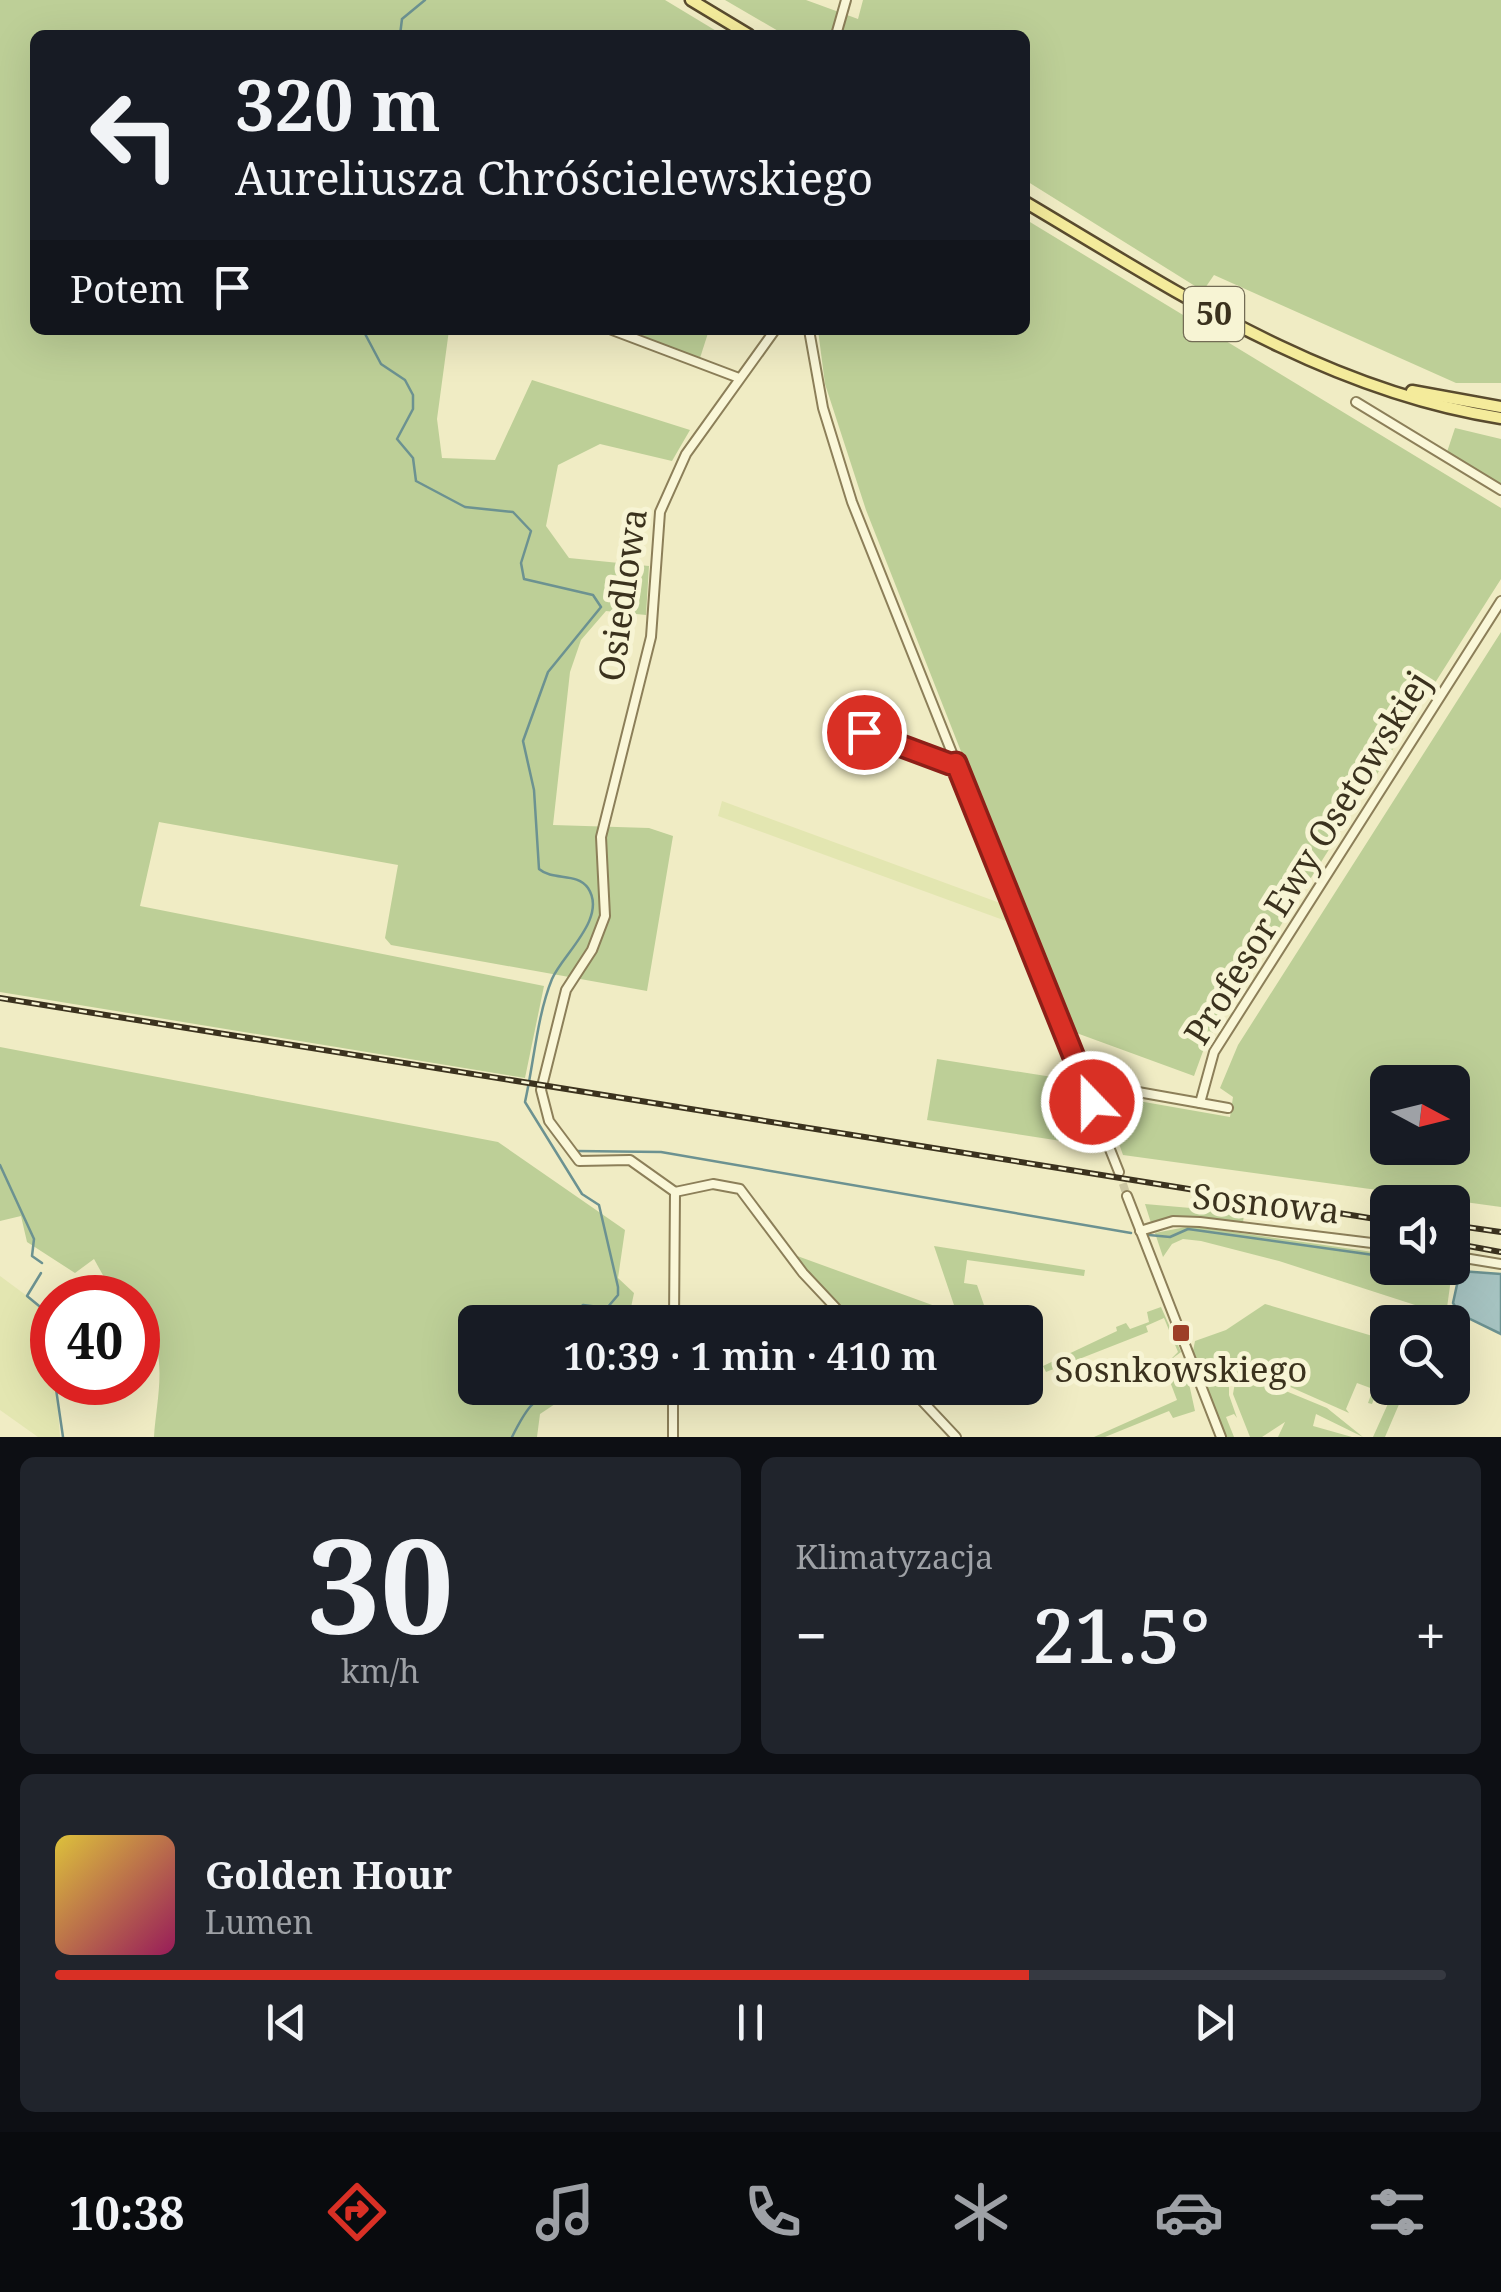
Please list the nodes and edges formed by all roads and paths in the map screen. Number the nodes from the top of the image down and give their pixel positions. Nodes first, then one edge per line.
1 (691, 0) edge
2 (846, 0) edge
3 (741, 30) edge
4 (837, 30) edge
5 (1030, 205) edge
6 (625, 335) edge
7 (771, 335) edge
8 (809, 335) edge
9 (739, 378) junction
10 (1382, 386) junction
11 (1356, 402) dead end
12 (1501, 407) edge
13 (1501, 418) edge
14 (1501, 490) edge
15 (1501, 601) edge
16 (836, 722) dead end
17 (956, 763) junction
18 (1088, 1090) junction
19 (1200, 1103) junction
20 (1228, 1108) dead end
21 (1119, 1172) tunnel mouth
22 (676, 1192) junction
23 (1128, 1196) tunnel mouth
24 (1140, 1231) junction
25 (1370, 1244) edge
26 (1470, 1259) edge
27 (1501, 1264) edge
28 (674, 1305) edge
29 (834, 1305) edge
30 (673, 1405) edge
31 (926, 1405) edge
32 (673, 1437) edge
33 (956, 1437) edge
34 (1222, 1437) edge

1 - 3 main road
2 - 4 street
5 - 10 main road, 50
6 - 9 street
7 - 9 street, Osiedlowa
8 - 17 street
9 - 22 street, Osiedlowa
10 - 12 main road, 50
10 - 13 main road, 50
11 - 14 street
15 - 19 street, Profesor Ewy Osetowskiej
16 - 17 street
17 - 18 street
18 - 19 street, Profesor Ewy Osetowskiej
18 - 21 street
19 - 20 street
22 - 28 street
22 - 29 street
23 - 24 street
24 - 25 street, Sosnowa
24 - 34 street
26 - 27 street
30 - 32 street
31 - 33 street

